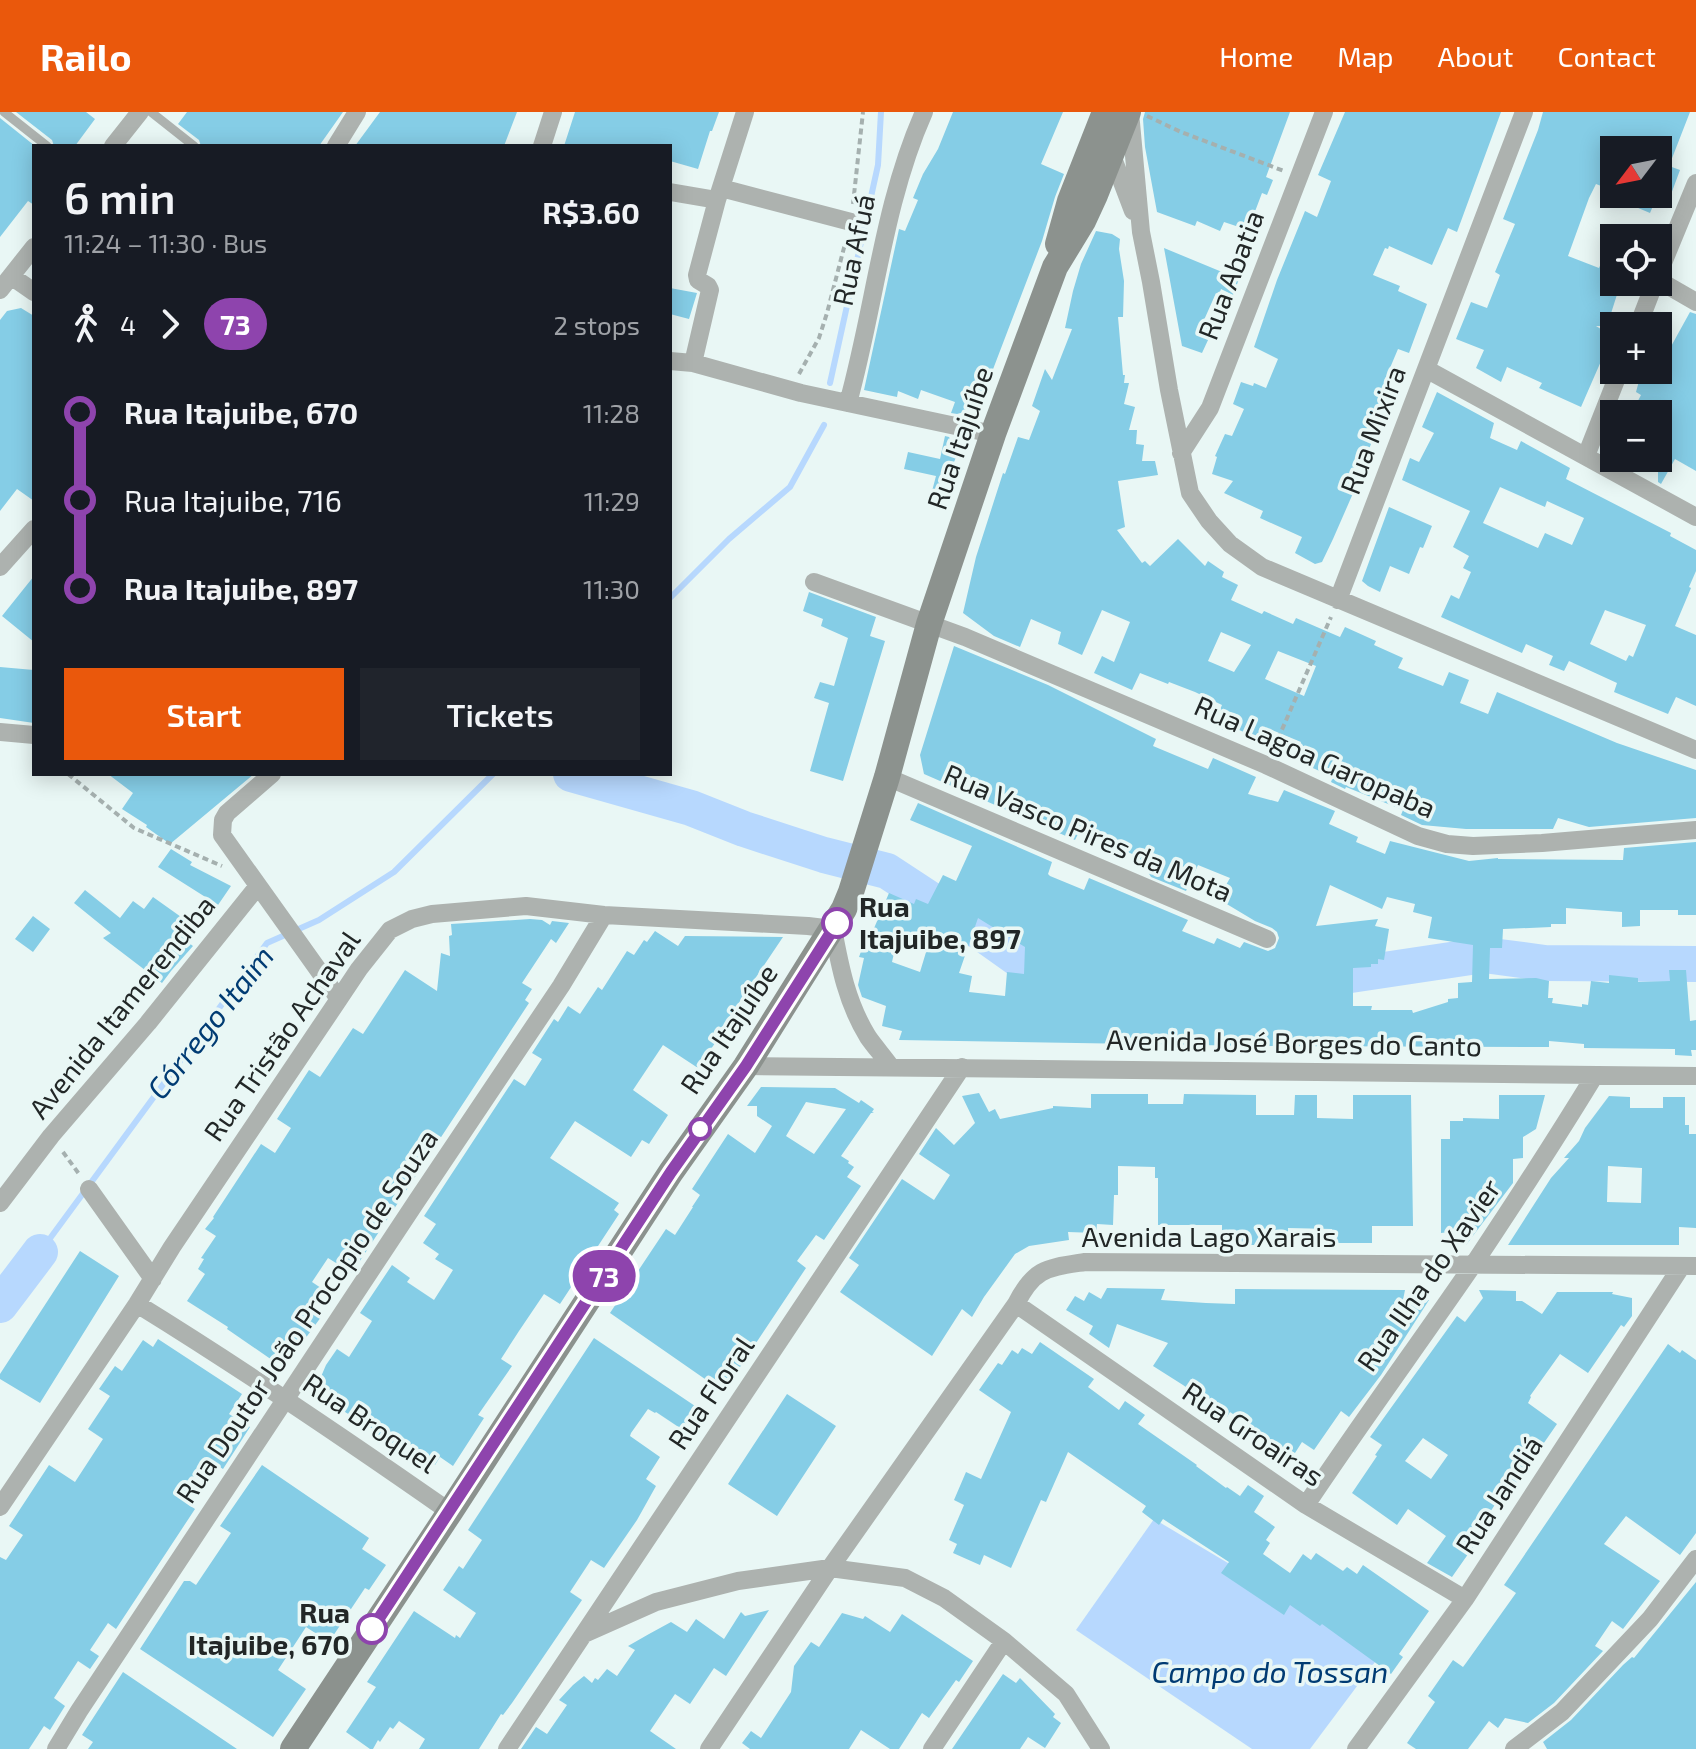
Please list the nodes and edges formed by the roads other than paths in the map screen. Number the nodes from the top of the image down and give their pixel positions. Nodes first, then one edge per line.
1 (4, 112) edge
2 (140, 112) edge
3 (151, 112) edge
4 (357, 112) edge
5 (553, 112) edge
6 (745, 112) edge
7 (924, 112) edge
8 (1105, 112) edge
9 (1129, 112) edge
10 (1324, 112) edge
11 (1524, 112) edge
12 (44, 144) edge
13 (115, 144) edge
14 (191, 144) edge
15 (337, 144) edge
16 (543, 144) edge
17 (1111, 153) junction
18 (1696, 183) edge
19 (672, 192) edge
20 (719, 194) junction
21 (851, 222) road end
22 (1141, 232) junction
23 (1672, 242) edge
24 (32, 250) edge
25 (1055, 267) junction
26 (6, 283) edge
27 (1672, 288) edge
28 (32, 291) edge
29 (1696, 302) edge
30 (672, 361) edge
31 (693, 363) junction
32 (1426, 369) junction
33 (1614, 384) edge
34 (845, 402) junction
35 (993, 434) junction
36 (1181, 453) junction
37 (1586, 456) junction
38 (1696, 517) edge
39 (32, 531) edge
40 (0, 567) edge
41 (814, 582) dead end
42 (1338, 600) junction
43 (929, 624) junction
44 (0, 732) edge
45 (32, 735) edge
46 (1696, 750) edge
47 (270, 776) edge
48 (887, 777) junction
49 (1696, 830) edge
50 (256, 883) junction
51 (604, 915) junction
52 (833, 929) junction
53 (1267, 939) dead end
54 (339, 999) junction
55 (746, 1066) junction
56 (891, 1067) junction
57 (962, 1067) junction
58 (1595, 1075) junction
59 (1696, 1076) edge
60 (89, 1189) dead end
61 (0, 1203) edge
62 (1472, 1266) junction
63 (1688, 1266) edge
64 (153, 1279) junction
65 (137, 1304) junction
66 (1016, 1304) junction
67 (285, 1399) junction
68 (1306, 1505) junction
69 (0, 1507) edge
70 (450, 1512) junction
71 (1696, 1559) edge
72 (830, 1568) junction
73 (1465, 1599) junction
74 (584, 1634) junction
75 (1004, 1641) junction
76 (56, 1749) edge
77 (293, 1749) edge
78 (507, 1749) edge
79 (709, 1749) edge
80 (932, 1749) edge
81 (1101, 1749) edge
82 (1356, 1749) edge
83 (1514, 1749) edge

1 - 12 lane
2 - 13 street
3 - 14 lane
4 - 15 street
5 - 16 street
6 - 20 street
7 - 34 street, Rua Afuá
8 - 25 main road, Rua Itajuíbe
9 - 17 main road, Rua Itajuíbe
9 - 22 street
10 - 36 street, Rua Abatia
11 - 32 street, Rua Mixira
17 - 22 street
17 - 25 main road, Rua Itajuíbe
18 - 23 street
19 - 20 street
20 - 21 street
20 - 31 street
22 - 36 street
24 - 26 street
25 - 35 main road, Rua Itajuíbe
26 - 28 street
27 - 29 street
30 - 31 street
31 - 34 street
32 - 37 street
32 - 42 street, Rua Mixira
33 - 37 street
34 - 35 street
35 - 43 main road, Rua Itajuíbe
36 - 42 street
37 - 38 street
39 - 40 street
41 - 43 street, Rua Lagoa Garopaba
42 - 46 street
43 - 48 main road, Rua Itajuíbe
43 - 49 street, Rua Lagoa Garopaba
44 - 45 street
47 - 50 street
48 - 52 main road, Rua Itajuíbe
48 - 53 street, Rua Vasco Pires da Mota
50 - 54 street
50 - 61 street, Avenida Itamerendiba
51 - 52 street, Rua Tristão Achaval
51 - 54 street, Rua Tristão Achaval
51 - 67 street, Rua Doutor João Procopio de Souza
52 - 55 main road, Rua Itajuíbe
52 - 56 street
54 - 64 street, Rua Tristão Achaval
55 - 56 street, Avenida José Borges do Canto
55 - 70 main road, Rua Itajuíbe
56 - 57 street, Avenida José Borges do Canto
57 - 58 street, Avenida José Borges do Canto
57 - 74 street, Rua Floral
58 - 59 street, Avenida José Borges do Canto
58 - 62 street, Rua Ilha do Xavier
60 - 64 street
62 - 63 street, Avenida Lago Xarais
62 - 66 street, Avenida Lago Xarais
62 - 68 street, Rua Ilha do Xavier
63 - 73 street, Rua Jandiá
64 - 65 street, Rua Tristão Achaval
65 - 67 street, Rua Broquel
65 - 69 street, Rua Tristão Achaval
66 - 68 street, Rua Groairas
66 - 72 street, Avenida Lago Xarais
67 - 70 street, Rua Broquel
67 - 76 street, Rua Doutor João Procopio de Souza
68 - 73 street, Rua Groairas
70 - 77 main road, Rua Itajuíbe
71 - 83 street
72 - 74 street
72 - 75 street
72 - 79 street, Avenida Lago Xarais
73 - 82 street, Rua Jandiá
74 - 78 street, Rua Floral
75 - 80 street
75 - 81 street

